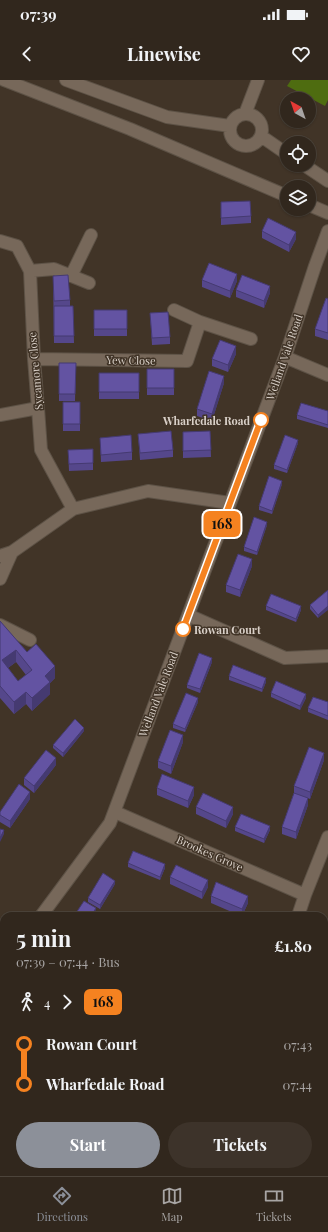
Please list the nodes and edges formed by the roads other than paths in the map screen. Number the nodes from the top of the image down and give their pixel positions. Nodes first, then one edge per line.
1 (4, 80) edge
2 (66, 80) edge
3 (258, 80) edge
4 (245, 114) junction
5 (230, 126) junction
6 (261, 136) junction
7 (280, 149) edge
8 (314, 172) edge
9 (328, 181) edge
10 (280, 193) edge
11 (316, 208) edge
12 (328, 213) edge
13 (328, 231) edge
14 (91, 235) dead end
15 (0, 240) edge
16 (30, 271) junction
17 (71, 276) junction
18 (89, 284) dead end
19 (174, 310) dead end
20 (200, 322) junction
21 (252, 339) dead end
22 (285, 357) junction
23 (34, 359) junction
24 (328, 375) edge
25 (38, 408) junction
26 (0, 415) edge
27 (230, 503) junction
28 (73, 509) junction
29 (12, 552) junction
30 (0, 556) edge
31 (0, 579) edge
32 (188, 615) junction
33 (0, 625) edge
34 (30, 640) dead end
35 (328, 656) edge
36 (114, 812) junction
37 (328, 837) edge
38 (305, 895) junction
39 (44, 912) edge
40 (299, 912) edge

1 - 10 street
2 - 5 street
3 - 4 street
4 - 5 street
4 - 6 street
5 - 6 street
6 - 7 street
8 - 9 street
11 - 12 street
13 - 22 street, Welland Vale Road
14 - 17 street
15 - 16 street, Sycamore Close
16 - 17 street
16 - 23 street, Sycamore Close
17 - 18 street
19 - 20 street
20 - 21 street
20 - 23 street, Yew Close
22 - 24 street
22 - 27 street, Welland Vale Road
23 - 25 street, Sycamore Close
25 - 26 street
25 - 28 street, Sycamore Close
27 - 28 street
27 - 32 street, Welland Vale Road
28 - 29 street
29 - 30 street
29 - 31 street
32 - 35 street
32 - 36 street, Welland Vale Road
33 - 34 street
36 - 38 street, Brookes Grove
36 - 39 street, Welland Vale Road
37 - 38 street
38 - 40 street

